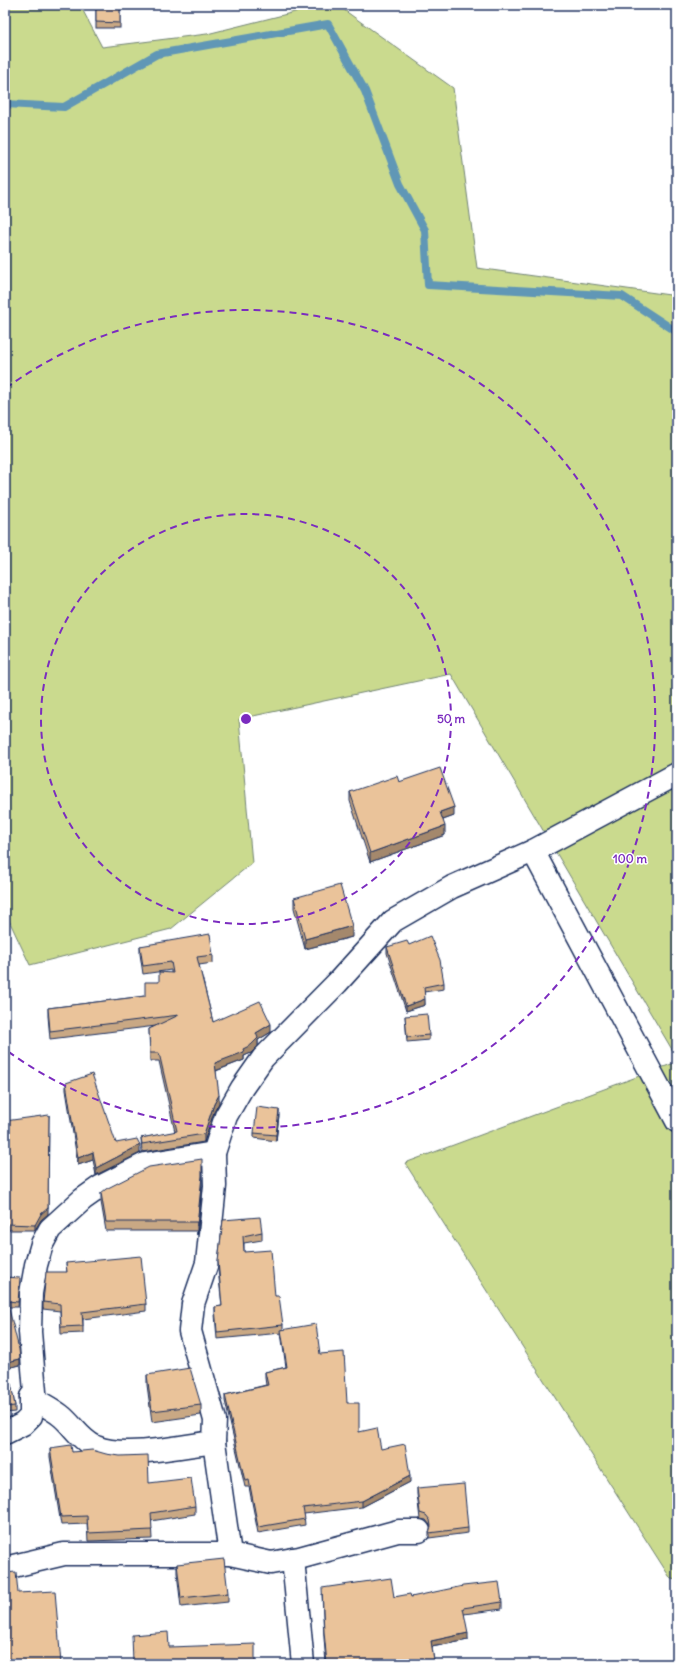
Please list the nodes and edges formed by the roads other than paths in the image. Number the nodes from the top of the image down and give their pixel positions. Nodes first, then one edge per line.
1 (677, 774) edge
2 (532, 851) junction
3 (677, 1121) edge
4 (214, 1153) junction
5 (31, 1397) junction
6 (5, 1433) edge
7 (214, 1442) junction
8 (419, 1531) dead end
9 (230, 1554) junction
10 (293, 1559) junction
11 (5, 1568) edge
12 (303, 1664) edge

1 - 2 street
2 - 3 street
2 - 4 street
4 - 5 street
4 - 7 street
5 - 6 street
5 - 7 street
7 - 9 street
8 - 10 street
9 - 10 street
9 - 11 street
10 - 12 street

